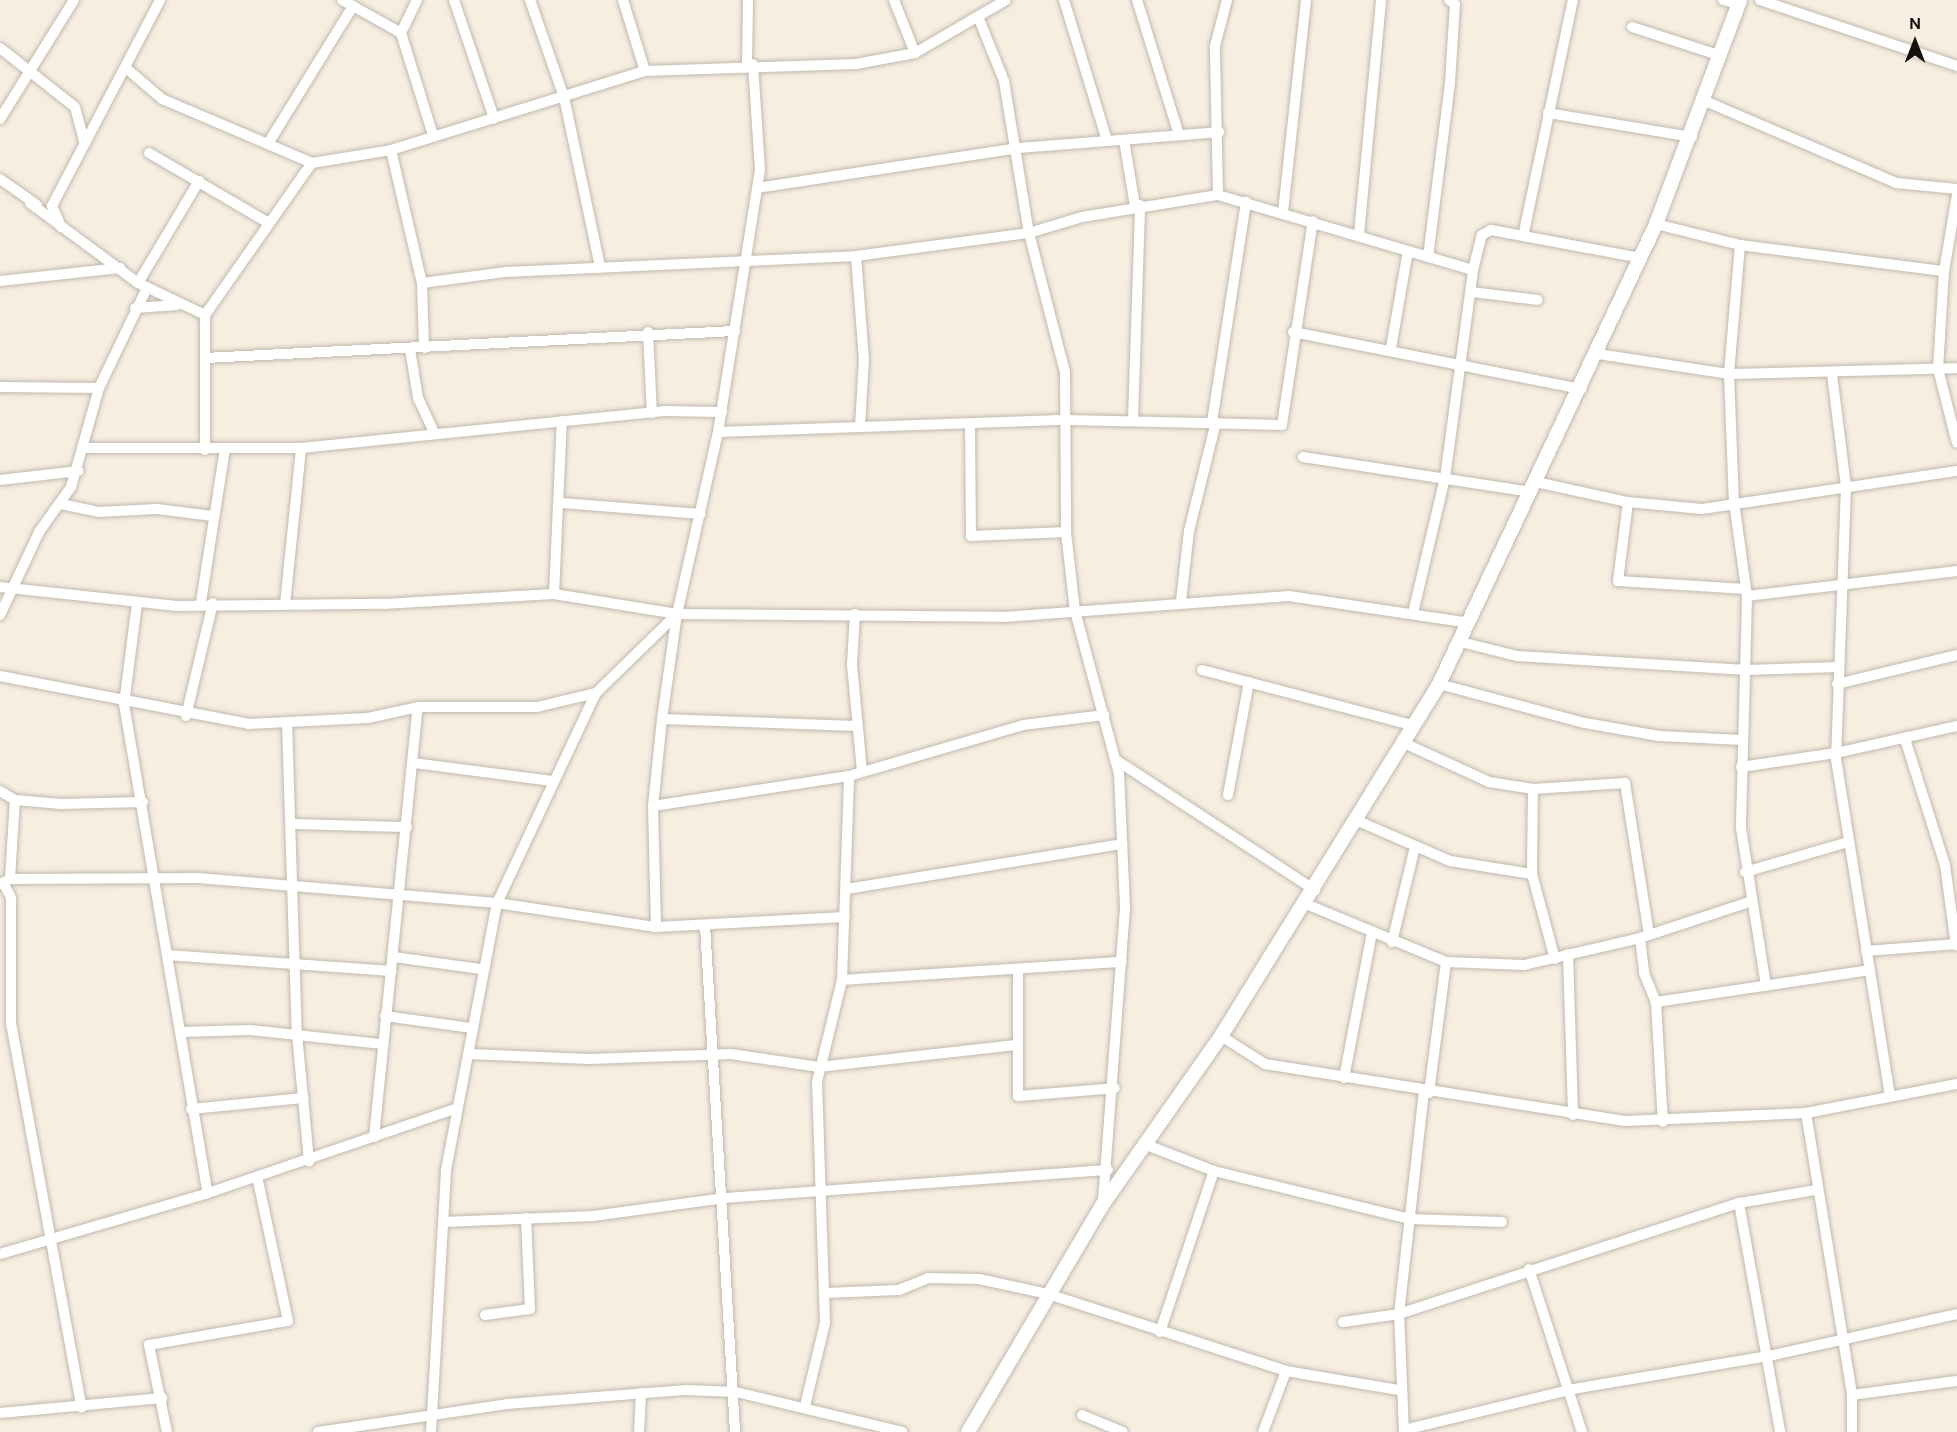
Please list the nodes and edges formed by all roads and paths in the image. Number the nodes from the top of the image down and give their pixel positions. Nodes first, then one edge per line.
1 (74, 0) edge
2 (342, 0) edge
3 (417, 0) edge
4 (454, 0) edge
5 (530, 0) edge
6 (623, 0) edge
7 (748, 0) edge
8 (894, 0) edge
9 (1006, 0) edge
10 (1064, 0) edge
11 (1137, 0) edge
12 (1227, 0) edge
13 (1306, 0) edge
14 (1381, 0) edge
15 (1449, 0) edge
16 (1573, 0) edge
17 (1723, 0) edge
18 (1760, 0) edge
19 (157, 2) edge
20 (1739, 2) edge
21 (353, 6) junction
22 (979, 18) junction
23 (1632, 27) dead end
24 (401, 33) junction
25 (0, 48) edge
26 (915, 53) junction
27 (1720, 56) junction
28 (750, 64) junction
29 (1957, 66) edge
30 (126, 68) junction
31 (645, 71) junction
32 (29, 74) junction
33 (564, 97) junction
34 (1705, 101) junction
35 (1548, 113) junction
36 (494, 118) junction
37 (0, 119) edge
38 (1219, 132) junction
39 (433, 135) junction
40 (1179, 135) junction
41 (1692, 137) junction
42 (1124, 140) junction
43 (269, 141) junction
44 (1107, 141) junction
45 (85, 144) junction
46 (1017, 148) junction
47 (391, 150) junction
48 (149, 153) dead end
49 (312, 163) junction
50 (0, 179) edge
51 (199, 181) junction
52 (757, 188) junction
53 (1957, 189) edge
54 (1218, 195) junction
55 (1957, 195) edge
56 (30, 202) junction
57 (1246, 202) junction
58 (1138, 205) junction
59 (52, 206) junction
60 (1284, 212) junction
61 (1313, 221) junction
62 (267, 222) junction
63 (1656, 224) junction
64 (61, 227) junction
65 (1524, 232) junction
66 (1029, 233) junction
67 (1359, 234) junction
68 (1740, 245) junction
69 (1408, 251) junction
70 (856, 256) junction
71 (1428, 257) junction
72 (1641, 258) junction
73 (745, 260) junction
74 (600, 267) junction
75 (120, 268) junction
76 (1473, 270) junction
77 (1944, 271) junction
78 (0, 281) edge
79 (422, 283) junction
80 (142, 286) junction
81 (1471, 292) junction
82 (1538, 300) dead end
83 (179, 305) junction
84 (135, 308) junction
85 (205, 315) junction
86 (735, 331) junction
87 (648, 332) junction
88 (1293, 332) junction
89 (424, 348) junction
90 (1391, 348) junction
91 (410, 349) junction
92 (1598, 354) junction
93 (205, 358) junction
94 (1463, 363) junction
95 (1957, 368) edge
96 (1938, 369) junction
97 (1729, 374) junction
98 (1832, 374) junction
99 (0, 387) edge
100 (99, 388) junction
101 (1581, 389) junction
102 (722, 412) junction
103 (652, 413) junction
104 (1067, 420) junction
105 (1133, 420) junction
106 (562, 421) junction
107 (1214, 422) junction
108 (970, 426) junction
109 (860, 427) junction
110 (718, 432) junction
111 (435, 434) junction
112 (1957, 443) edge
113 (86, 447) junction
114 (301, 447) junction
115 (225, 449) junction
116 (205, 450) junction
117 (1303, 457) dead end
118 (78, 471) junction
119 (1957, 471) edge
120 (1445, 478) junction
121 (0, 480) edge
122 (1534, 487) junction
123 (1846, 487) junction
124 (561, 502) junction
125 (1628, 502) junction
126 (1734, 502) junction
127 (61, 504) junction
128 (701, 514) junction
129 (213, 516) junction
130 (1066, 532) junction
131 (1957, 571) edge
132 (0, 587) edge
133 (13, 588) junction
134 (1842, 588) junction
135 (1746, 592) junction
136 (554, 594) junction
137 (1181, 601) junction
138 (201, 602) junction
139 (137, 603) junction
140 (213, 603) junction
141 (285, 604) junction
142 (1075, 611) junction
143 (1413, 613) junction
144 (677, 614) junction
145 (855, 614) junction
146 (0, 615) edge
147 (1470, 623) junction
148 (1461, 642) junction
149 (1957, 655) edge
150 (1838, 667) junction
151 (1202, 669) dead end
152 (1747, 670) junction
153 (0, 676) edge
154 (1249, 682) junction
155 (1439, 684) junction
156 (1837, 684) junction
157 (596, 693) junction
158 (124, 704) junction
159 (418, 707) junction
160 (1104, 715) junction
161 (186, 716) junction
162 (662, 719) junction
163 (287, 723) junction
164 (856, 726) junction
165 (1415, 726) junction
166 (1957, 726) edge
167 (1905, 738) junction
168 (1743, 740) junction
169 (1404, 743) junction
170 (1836, 753) junction
171 (1116, 760) junction
172 (414, 763) junction
173 (1741, 767) junction
174 (861, 770) junction
175 (849, 776) junction
176 (553, 781) junction
177 (1533, 789) junction
178 (0, 791) edge
179 (1228, 795) dead end
180 (15, 800) junction
181 (143, 802) junction
182 (653, 806) junction
183 (1358, 821) junction
184 (291, 824) junction
185 (407, 827) junction
186 (1848, 842) junction
187 (1122, 843) junction
188 (1415, 847) junction
189 (1745, 872) junction
190 (1532, 874) junction
191 (158, 878) junction
192 (5, 882) edge
193 (293, 886) junction
194 (847, 889) junction
195 (1315, 890) junction
196 (401, 895) junction
197 (1749, 902) junction
198 (497, 903) junction
199 (1306, 904) junction
200 (845, 917) junction
201 (705, 925) junction
202 (656, 927) junction
203 (1372, 933) junction
204 (1645, 936) junction
205 (1392, 942) junction
206 (1957, 944) edge
207 (1866, 951) junction
208 (1568, 954) junction
209 (167, 955) junction
210 (394, 957) junction
211 (1555, 959) junction
212 (294, 960) junction
213 (1121, 962) junction
214 (1446, 962) junction
215 (481, 969) junction
216 (1018, 969) junction
217 (1869, 970) junction
218 (391, 971) junction
219 (842, 980) junction
220 (1766, 986) junction
221 (1656, 1002) junction
222 (385, 1016) junction
223 (472, 1029) junction
224 (181, 1032) junction
225 (297, 1034) junction
226 (1221, 1036) junction
227 (381, 1044) junction
228 (1016, 1045) junction
229 (468, 1054) junction
230 (711, 1054) junction
231 (819, 1067) junction
232 (1344, 1078) junction
233 (1957, 1084) edge
234 (1114, 1089) junction
235 (1426, 1093) junction
236 (1890, 1095) junction
237 (303, 1098) junction
238 (457, 1108) junction
239 (191, 1109) junction
240 (1806, 1113) junction
241 (1573, 1115) junction
242 (1664, 1122) junction
243 (374, 1137) junction
244 (1144, 1144) junction
245 (309, 1161) junction
246 (1108, 1170) junction
247 (1214, 1171) junction
248 (257, 1177) junction
249 (1816, 1191) junction
250 (208, 1193) junction
251 (820, 1194) junction
252 (725, 1198) junction
253 (1739, 1203) junction
254 (1103, 1204) junction
255 (526, 1218) junction
256 (1409, 1220) junction
257 (443, 1222) junction
258 (1502, 1222) dead end
259 (53, 1242) junction
260 (0, 1254) edge
261 (1529, 1269) junction
262 (825, 1293) junction
263 (1048, 1294) junction
264 (1399, 1314) junction
265 (1957, 1314) edge
266 (485, 1315) dead end
267 (1343, 1322) dead end
268 (1160, 1332) junction
269 (1842, 1342) junction
270 (1769, 1356) junction
271 (1286, 1371) junction
272 (1957, 1382) edge
273 (1573, 1389) junction
274 (1398, 1390) junction
275 (736, 1392) junction
276 (641, 1393) junction
277 (1852, 1395) junction
278 (162, 1398) junction
279 (806, 1407) junction
280 (82, 1408) junction
281 (0, 1413) edge
282 (431, 1414) junction
283 (1082, 1415) dead end
284 (1404, 1431) edge
285 (167, 1432) edge
286 (318, 1432) edge
287 (431, 1432) edge
288 (639, 1432) edge
289 (735, 1432) edge
290 (902, 1432) edge
291 (968, 1432) edge
292 (1123, 1432) edge
293 (1263, 1432) edge
294 (1582, 1432) edge
295 (1780, 1432) edge
296 (1852, 1432) edge

1 - 32 street
2 - 21 street
3 - 24 street
4 - 36 street
5 - 33 street
6 - 31 street
7 - 28 street
8 - 26 street
9 - 22 street
10 - 44 street
11 - 40 street
12 - 38 street
13 - 60 street
14 - 67 street
15 - 71 street
16 - 35 street
17 - 20 street
18 - 29 street
19 - 30 street
20 - 27 street
21 - 24 street
21 - 43 street
22 - 26 street
22 - 46 street
23 - 27 street
24 - 39 street
25 - 32 street
26 - 28 street
27 - 34 street
28 - 31 street
28 - 52 street
30 - 43 street
30 - 45 street
31 - 33 street
32 - 37 street
32 - 45 street
33 - 36 street
33 - 74 street
34 - 41 street
34 - 53 street
35 - 41 street
35 - 65 street
36 - 39 street
38 - 40 street
38 - 54 street
39 - 47 street
40 - 42 street
41 - 63 street
42 - 44 street
42 - 58 street
43 - 49 street
44 - 46 street
45 - 59 street
46 - 52 street
46 - 66 street
47 - 49 street
47 - 79 street
48 - 51 street
49 - 62 street
50 - 56 street
51 - 62 street
51 - 80 street
52 - 73 street
54 - 57 street
54 - 58 street
55 - 77 street
56 - 59 street
56 - 64 street
57 - 60 street
57 - 107 street
58 - 66 street
58 - 105 street
59 - 64 street
60 - 61 street
61 - 67 street
61 - 88 street
62 - 85 street
63 - 68 street
63 - 72 street
64 - 75 street
65 - 72 street
65 - 76 street
66 - 70 street
66 - 104 street
67 - 69 street
68 - 77 street
68 - 97 street
69 - 71 street
69 - 90 street
70 - 73 street
70 - 109 street
71 - 76 street
72 - 92 street
73 - 74 street
73 - 86 street
74 - 79 street
75 - 78 street
75 - 80 street
76 - 81 street
77 - 96 street
79 - 89 street
80 - 83 street
80 - 84 street
81 - 82 street
81 - 94 street
83 - 84 street
83 - 85 street
84 - 100 street
85 - 93 street
86 - 87 street
86 - 102 street
87 - 89 street
87 - 103 street
88 - 90 street
88 - 107 street
89 - 91 street
90 - 94 street
91 - 93 street
91 - 111 street
92 - 97 street
92 - 101 street
93 - 116 street
94 - 101 street
94 - 120 street
95 - 96 street
96 - 98 street
96 - 112 street
97 - 98 street
97 - 126 street
98 - 123 street
99 - 100 street
100 - 113 street
101 - 122 street
102 - 103 street
102 - 110 street
103 - 106 street
104 - 105 street
104 - 108 street
104 - 130 street
105 - 107 street
106 - 111 street
106 - 124 street
107 - 137 street
108 - 109 street
108 - 130 street
109 - 110 street
110 - 128 street
111 - 114 street
113 - 116 street
113 - 118 street
114 - 115 street
114 - 141 street
115 - 116 street
115 - 129 street
117 - 120 street
118 - 121 street
118 - 127 street
119 - 123 street
120 - 122 street
120 - 143 street
122 - 125 street
122 - 147 street
123 - 126 street
123 - 134 street
124 - 128 street
124 - 136 street
125 - 126 street
125 - 135 street
126 - 135 street
127 - 129 street
127 - 133 street
128 - 144 street
129 - 138 street
130 - 142 street
131 - 134 street
132 - 133 street
133 - 139 street
133 - 146 street
134 - 135 street
134 - 150 street
135 - 152 street
136 - 141 street
136 - 144 street
137 - 142 street
137 - 143 street
138 - 139 street
138 - 140 street
139 - 158 street
140 - 141 street
140 - 161 street
142 - 145 street
142 - 160 street
143 - 147 street
144 - 145 street
144 - 157 street
144 - 162 street
145 - 164 street
147 - 148 street
148 - 152 street
148 - 155 street
149 - 156 street
150 - 152 street
150 - 156 street
151 - 154 street
152 - 168 street
153 - 158 street
154 - 165 street
154 - 179 street
155 - 165 street
155 - 168 street
156 - 170 street
157 - 159 street
157 - 176 street
158 - 161 street
158 - 181 street
159 - 163 street
159 - 172 street
160 - 171 street
160 - 174 street
161 - 163 street
162 - 164 street
162 - 182 street
163 - 184 street
164 - 174 street
165 - 169 street
166 - 167 street
167 - 170 street
167 - 206 street
168 - 173 street
169 - 177 street
169 - 183 street
170 - 173 street
170 - 186 street
171 - 187 street
171 - 195 street
172 - 176 street
172 - 185 street
173 - 189 street
174 - 175 street
175 - 182 street
175 - 194 street
176 - 198 street
177 - 190 street
177 - 204 street
178 - 180 street
180 - 181 street
180 - 192 street
181 - 191 street
182 - 202 street
183 - 188 street
183 - 195 street
184 - 185 street
184 - 193 street
185 - 196 street
186 - 189 street
186 - 207 street
187 - 194 street
187 - 213 street
188 - 190 street
188 - 205 street
189 - 197 street
190 - 211 street
191 - 192 street
191 - 193 street
191 - 209 street
192 - 259 street
193 - 196 street
193 - 212 street
194 - 200 street
195 - 199 street
196 - 198 street
196 - 210 street
197 - 204 street
197 - 220 street
198 - 202 street
198 - 215 street
199 - 203 street
199 - 226 street
200 - 201 street
200 - 219 street
201 - 202 street
201 - 230 street
203 - 205 street
203 - 232 street
204 - 208 street
204 - 221 street
205 - 214 street
206 - 207 street
207 - 217 street
208 - 211 street
208 - 241 street
209 - 212 street
209 - 224 street
210 - 215 street
210 - 218 street
211 - 214 street
212 - 218 street
212 - 225 street
213 - 216 street
213 - 234 street
214 - 235 street
215 - 223 street
216 - 219 street
216 - 228 street
217 - 220 street
217 - 236 street
218 - 222 street
219 - 231 street
220 - 221 street
221 - 242 street
222 - 223 street
222 - 227 street
223 - 229 street
224 - 225 street
224 - 239 street
225 - 227 street
225 - 237 street
226 - 232 street
226 - 244 street
227 - 243 street
228 - 231 street
228 - 234 street
229 - 230 street
229 - 238 street
230 - 231 street
230 - 252 street
231 - 251 street
232 - 235 street
233 - 236 street
234 - 246 street
235 - 241 street
235 - 256 street
236 - 240 street
237 - 239 street
237 - 245 street
238 - 243 street
238 - 257 street
239 - 250 street
240 - 242 street
240 - 249 street
241 - 242 street
243 - 245 street
244 - 247 street
244 - 254 street
245 - 248 street
246 - 251 street
246 - 254 street
247 - 256 street
247 - 268 street
248 - 250 street
248 - 278 street
249 - 253 street
249 - 269 street
250 - 259 street
251 - 252 street
251 - 262 street
252 - 255 street
252 - 275 street
253 - 261 street
253 - 270 street
254 - 263 street
255 - 257 street
255 - 266 street
256 - 258 street
256 - 264 street
257 - 282 street
259 - 260 street
259 - 280 street
261 - 264 street
261 - 273 street
262 - 263 street
262 - 279 street
263 - 268 street
263 - 291 street
264 - 267 street
264 - 274 street
265 - 269 street
268 - 271 street
269 - 270 street
269 - 277 street
270 - 273 street
270 - 295 street
271 - 274 street
271 - 293 street
272 - 277 street
273 - 284 street
273 - 294 street
274 - 284 street
275 - 276 street
275 - 279 street
275 - 289 street
276 - 282 street
276 - 288 street
277 - 296 street
278 - 280 street
278 - 285 street
279 - 290 street
280 - 281 street
282 - 286 street
282 - 287 street
283 - 292 street

